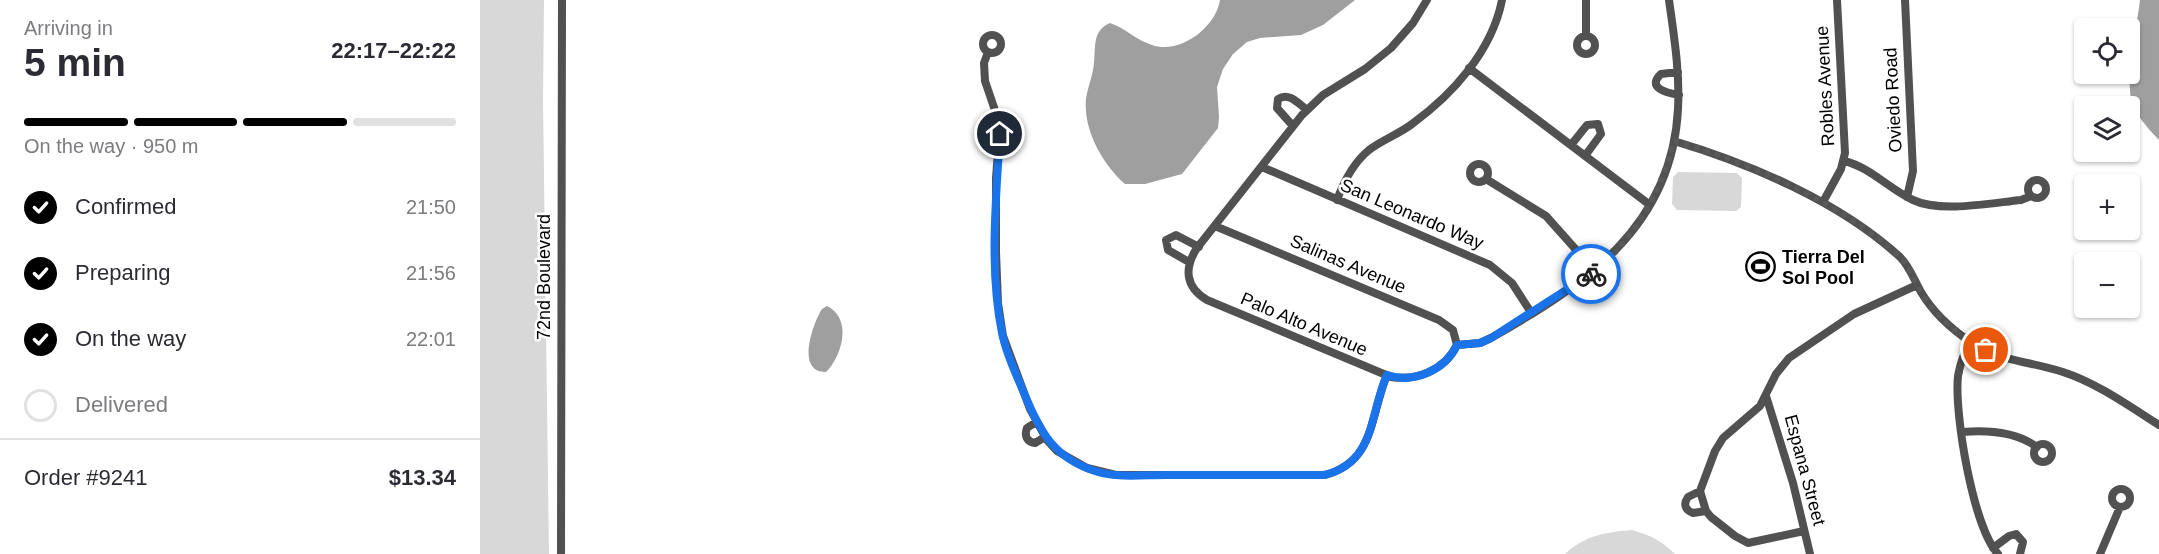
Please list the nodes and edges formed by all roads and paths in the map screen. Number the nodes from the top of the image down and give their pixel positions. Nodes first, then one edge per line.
1 (562, 0) edge
2 (1427, 0) edge
3 (1502, 0) edge
4 (1586, 0) edge
5 (1669, 0) edge
6 (1838, 0) edge
7 (1905, 0) edge
8 (1586, 36) dead end
9 (988, 52) dead end
10 (1470, 68) junction
11 (1678, 72) junction
12 (1678, 96) junction
13 (1306, 110) junction
14 (1293, 126) junction
15 (1674, 141) junction
16 (1570, 145) junction
17 (1585, 156) junction
18 (1844, 161) junction
19 (1262, 167) junction
20 (1486, 179) dead end
21 (1907, 196) junction
22 (2031, 196) dead end
23 (1336, 200) junction
24 (1823, 202) junction
25 (1650, 205) junction
26 (1215, 226) junction
27 (1199, 247) junction
28 (1189, 262) junction
29 (1595, 271) junction
30 (1917, 285) junction
31 (1532, 314) junction
32 (1971, 342) junction
33 (1457, 345) junction
34 (1387, 375) junction
35 (1766, 396) junction
36 (1036, 422) junction
37 (2159, 425) edge
38 (1962, 432) junction
39 (1045, 437) junction
40 (2037, 447) dead end
41 (1700, 491) junction
42 (2121, 507) dead end
43 (1706, 511) junction
44 (1804, 531) junction
45 (1995, 551) edge
46 (561, 554) edge
47 (1810, 554) edge
48 (2020, 554) edge
49 (2100, 554) edge

1 - 46 street, 72nd Boulevard
2 - 13 street
3 - 10 street
4 - 8 street
5 - 11 street
6 - 18 street, Robles Avenue
7 - 21 street, Oviedo Road
9 - 36 street
10 - 16 street
10 - 23 street
11 - 12 street
11 - 12 street
12 - 15 street
13 - 14 street
13 - 14 street
14 - 19 street
15 - 24 street
15 - 25 street
16 - 17 street
16 - 17 street
17 - 25 street
18 - 21 street
18 - 24 street, Robles Avenue
19 - 23 street, San Leonardo Way
19 - 26 street
20 - 29 street
21 - 22 street
23 - 31 street, San Leonardo Way
24 - 30 street
25 - 29 street
26 - 27 street
26 - 33 street, Salinas Avenue
27 - 28 street
27 - 28 street
28 - 34 street, Palo Alto Avenue
29 - 31 street
30 - 32 street
30 - 35 street
31 - 33 street
32 - 37 street
32 - 38 street
33 - 34 street, Palo Alto Avenue
34 - 39 street
35 - 41 street
35 - 44 street, Espana Street
36 - 39 street
36 - 39 street
38 - 40 street
38 - 45 street
41 - 43 street
41 - 43 street
42 - 49 street
43 - 44 street
44 - 47 street, Espana Street
45 - 48 street

